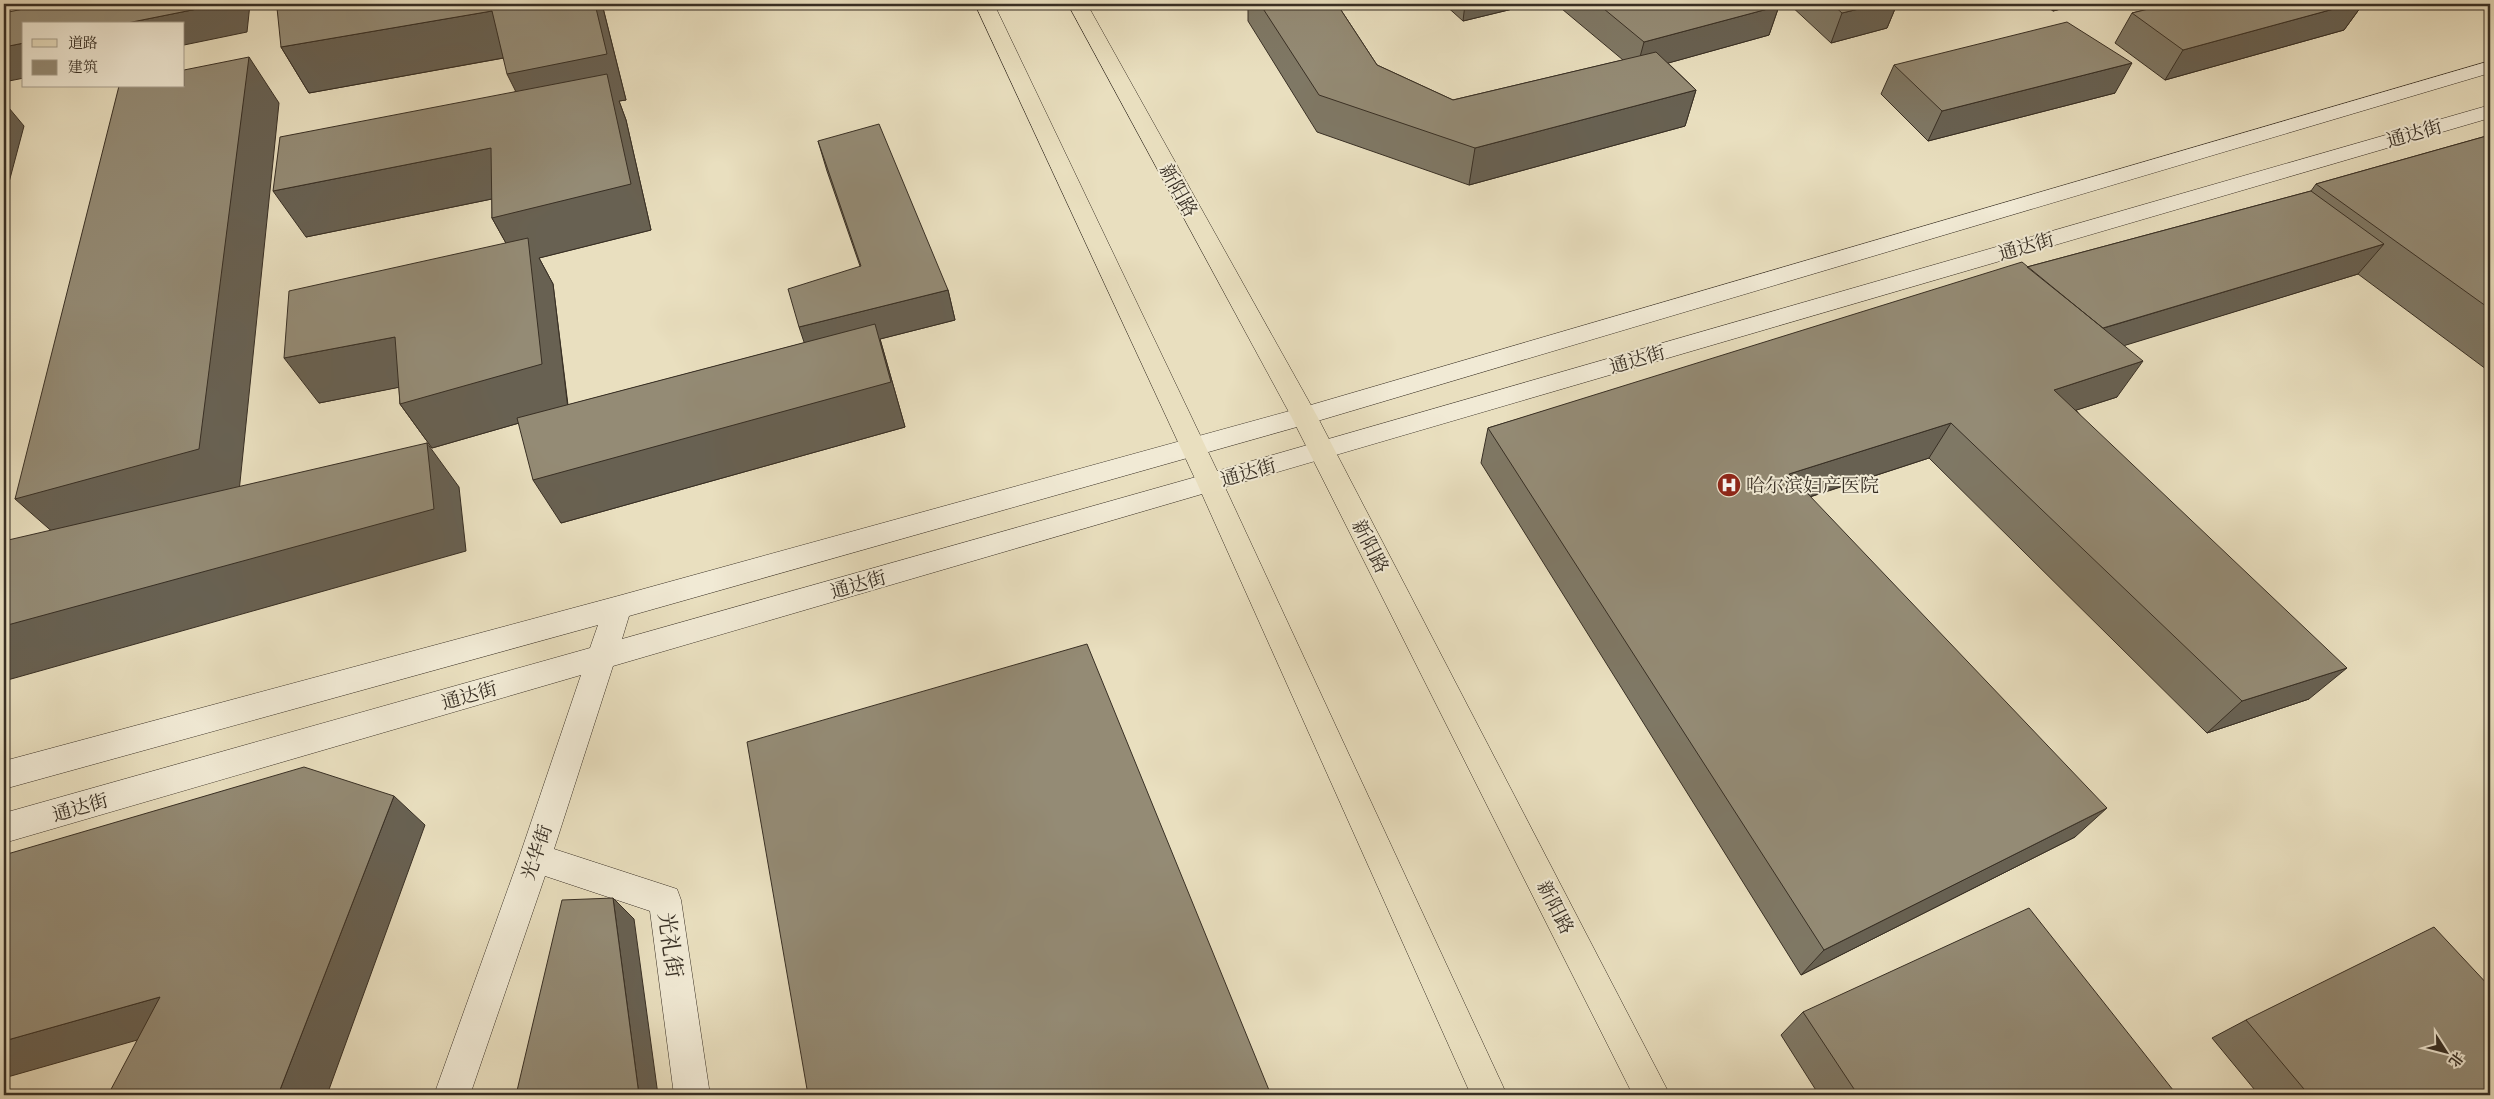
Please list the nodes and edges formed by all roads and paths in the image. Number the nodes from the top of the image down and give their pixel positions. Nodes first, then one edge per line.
1 (984, 4) edge
2 (1077, 4) edge
3 (2490, 67) edge
4 (2490, 111) edge
5 (1304, 416) junction
6 (1194, 448) junction
7 (1322, 450) junction
8 (1210, 482) junction
9 (618, 608) junction
10 (601, 658) junction
11 (4, 775) edge
12 (4, 828) edge
13 (535, 858) junction
14 (452, 1095) edge
15 (692, 1095) edge
16 (1489, 1095) edge
17 (1652, 1095) edge

1 - 6 main road
2 - 5 main road, 新阳路
3 - 5 main road, 通达街
4 - 7 main road, 通达街
5 - 6 main road, 通达街
5 - 7 main road, 新阳路
6 - 8 main road
6 - 9 main road, 通达街
7 - 8 main road, 通达街
7 - 17 main road, 新阳路
8 - 10 main road, 通达街
8 - 16 main road
9 - 10 main road, 光华街
9 - 11 main road, 通达街
10 - 12 main road, 通达街
10 - 13 main road, 光华街
13 - 14 main road, 光华街
13 - 15 main road, 光礼街

